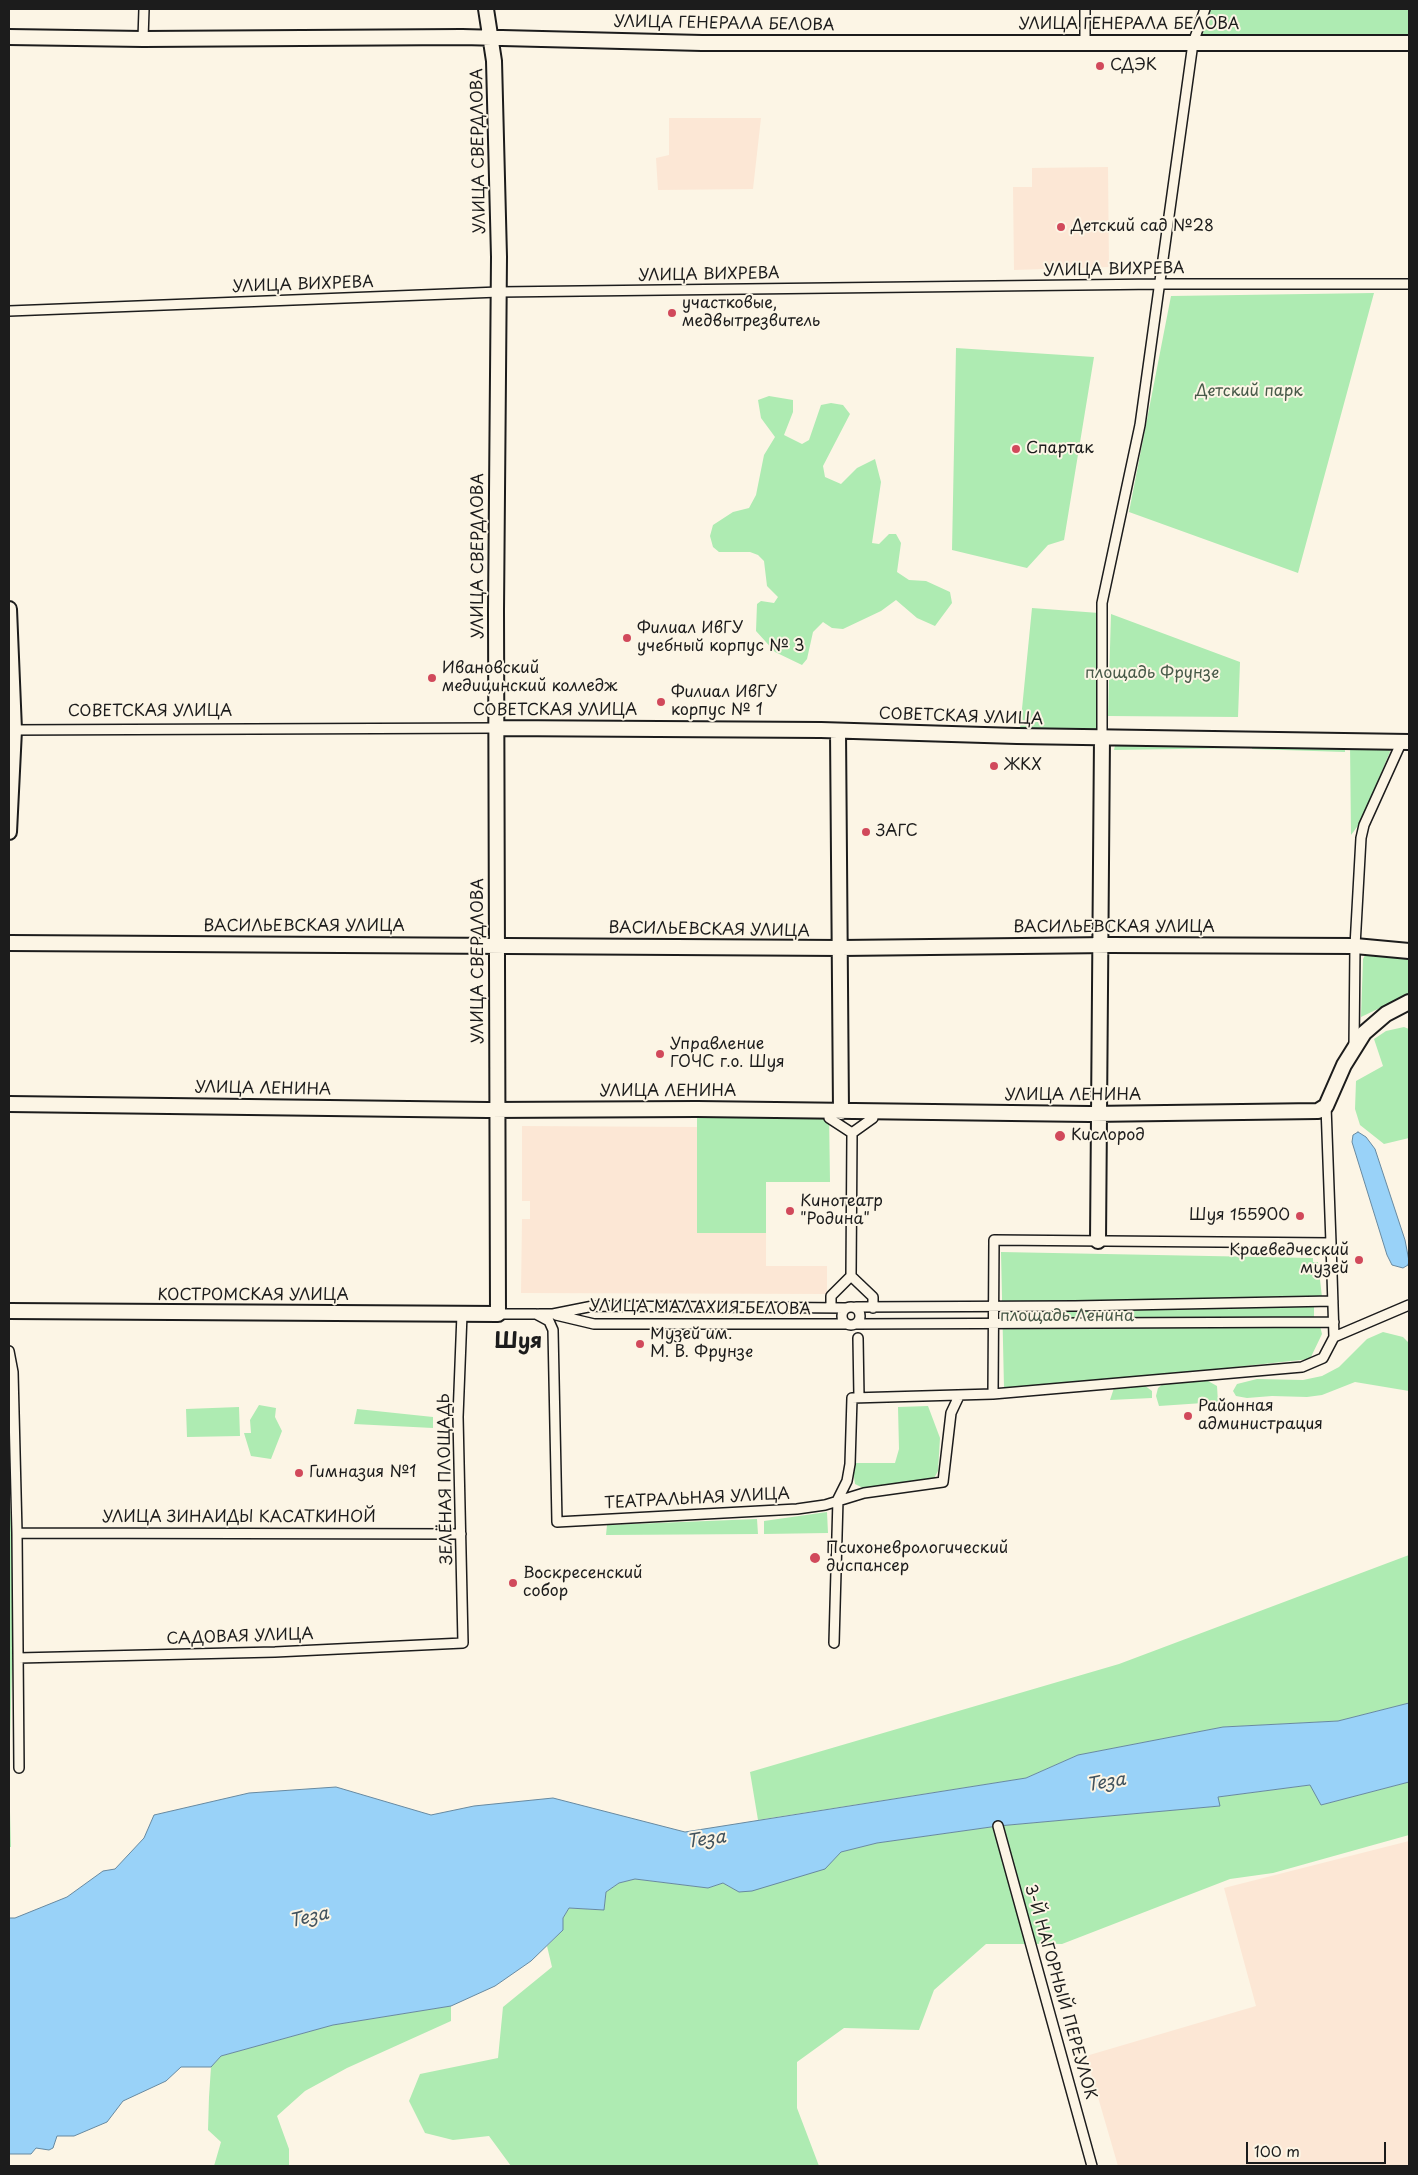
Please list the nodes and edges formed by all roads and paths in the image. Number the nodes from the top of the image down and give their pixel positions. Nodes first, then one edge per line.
1 (144, 9) edge
2 (486, 9) edge
3 (1085, 9) edge
4 (1205, 9) edge
5 (9, 37) edge
6 (492, 38) junction
7 (143, 39) junction
8 (1409, 42) edge
9 (1085, 43) junction
10 (1193, 43) junction
11 (1159, 284) junction
12 (1409, 284) edge
13 (499, 292) junction
14 (9, 311) edge
15 (9, 609) edge
16 (497, 728) junction
17 (11, 730) edge
18 (838, 731) junction
19 (1102, 737) junction
20 (1406, 741) edge
21 (9, 832) edge
22 (9, 943) edge
23 (1100, 944) junction
24 (498, 945) junction
25 (1355, 946) junction
26 (840, 948) junction
27 (1409, 951) edge
28 (1409, 1002) edge
29 (1354, 1047) junction
30 (9, 1104) edge
31 (1326, 1106) junction
32 (496, 1109) junction
33 (1099, 1114) junction
34 (835, 1115) junction
35 (873, 1118) dead end
36 (852, 1133) junction
37 (1098, 1241) junction
38 (1331, 1243) junction
39 (851, 1276) junction
40 (1333, 1300) junction
41 (1409, 1305) edge
42 (993, 1306) junction
43 (831, 1307) junction
44 (856, 1307) junction
45 (845, 1308) junction
46 (873, 1308) junction
47 (9, 1311) edge
48 (462, 1314) junction
49 (498, 1314) junction
50 (536, 1314) junction
51 (553, 1314) junction
52 (1334, 1322) junction
53 (851, 1324) junction
54 (994, 1325) junction
55 (1334, 1337) junction
56 (858, 1338) dead end
57 (9, 1351) edge
58 (993, 1394) junction
59 (959, 1396) junction
60 (855, 1398) junction
61 (838, 1499) junction
62 (17, 1533) junction
63 (461, 1534) junction
64 (463, 1643) joint
65 (834, 1644) dead end
66 (18, 1658) junction
67 (20, 1768) dead end
68 (998, 1826) dead end
69 (1092, 2166) edge

1 - 7 street
2 - 6 street, УЛИЦА СВЕРДЛОВА
3 - 9 street
4 - 10 street
5 - 7 street, УЛИЦА ГЕНЕРАЛА БЕЛОВА
6 - 7 street, УЛИЦА ГЕНЕРАЛА БЕЛОВА
6 - 9 street, УЛИЦА ГЕНЕРАЛА БЕЛОВА
6 - 13 street, УЛИЦА СВЕРДЛОВА
8 - 10 street, УЛИЦА ГЕНЕРАЛА БЕЛОВА
9 - 10 street, УЛИЦА ГЕНЕРАЛА БЕЛОВА
10 - 11 street
11 - 12 street, УЛИЦА ВИХРЕВА
11 - 13 street, УЛИЦА ВИХРЕВА
11 - 19 street
13 - 14 street, УЛИЦА ВИХРЕВА
13 - 16 street, УЛИЦА СВЕРДЛОВА
15 - 17 street
16 - 17 street, СОВЕТСКАЯ УЛИЦА
16 - 18 street, СОВЕТСКАЯ УЛИЦА
16 - 24 street, УЛИЦА СВЕРДЛОВА
17 - 21 street
18 - 19 street, СОВЕТСКАЯ УЛИЦА
18 - 26 street
19 - 20 street
19 - 23 street
20 - 25 street
22 - 24 street, ВАСИЛЬЕВСКАЯ УЛИЦА
23 - 25 street, ВАСИЛЬЕВСКАЯ УЛИЦА
23 - 26 street, ВАСИЛЬЕВСКАЯ УЛИЦА
23 - 33 street
24 - 26 street, ВАСИЛЬЕВСКАЯ УЛИЦА
24 - 32 street, УЛИЦА СВЕРДЛОВА
25 - 27 street, ВАСИЛЬЕВСКАЯ УЛИЦА
25 - 29 street
26 - 34 street
28 - 29 street
29 - 31 street
30 - 32 street, УЛИЦА ЛЕНИНА
31 - 33 street, УЛИЦА ЛЕНИНА
31 - 38 street
32 - 34 street, УЛИЦА ЛЕНИНА
32 - 49 street, УЛИЦА СВЕРДЛОВА
33 - 34 street, УЛИЦА ЛЕНИНА
33 - 37 street
34 - 36 street
35 - 36 street
36 - 39 street
37 - 38 street
37 - 42 street
38 - 40 street
39 - 43 street
39 - 46 street
40 - 42 street
40 - 52 street
41 - 55 street
42 - 46 street, УЛИЦА МАЛАХИЯ БЕЛОВА
42 - 54 street
43 - 45 street, УЛИЦА МАЛАХИЯ БЕЛОВА
43 - 51 street, УЛИЦА МАЛАХИЯ БЕЛОВА
44 - 45 street, УЛИЦА МАЛАХИЯ БЕЛОВА
44 - 46 street, УЛИЦА МАЛАХИЯ БЕЛОВА
44 - 53 street
45 - 53 street
47 - 48 street, КОСТРОМСКАЯ УЛИЦА
48 - 49 street, КОСТРОМСКАЯ УЛИЦА
48 - 63 street, ЗЕЛЁНАЯ ПЛОЩАДЬ
49 - 50 street
50 - 51 street, УЛИЦА МАЛАХИЯ БЕЛОВА
50 - 61 street, ТЕАТРАЛЬНАЯ УЛИЦА
51 - 53 street, УЛИЦА МАЛАХИЯ БЕЛОВА
52 - 54 street
52 - 55 street
53 - 54 street, УЛИЦА МАЛАХИЯ БЕЛОВА
54 - 58 street
55 - 58 street
56 - 60 street
57 - 62 street
58 - 59 street
59 - 60 street
59 - 61 street, ТЕАТРАЛЬНАЯ УЛИЦА
60 - 61 street
61 - 65 street
62 - 63 street, УЛИЦА ЗИНАИДЫ КАСАТКИНОЙ
62 - 66 street
63 - 64 street, ЗЕЛЁНАЯ ПЛОЩАДЬ
64 - 66 street, САДОВАЯ УЛИЦА
66 - 67 street
68 - 69 street, 3-Й НАГОРНЫЙ ПЕРЕУЛОК

